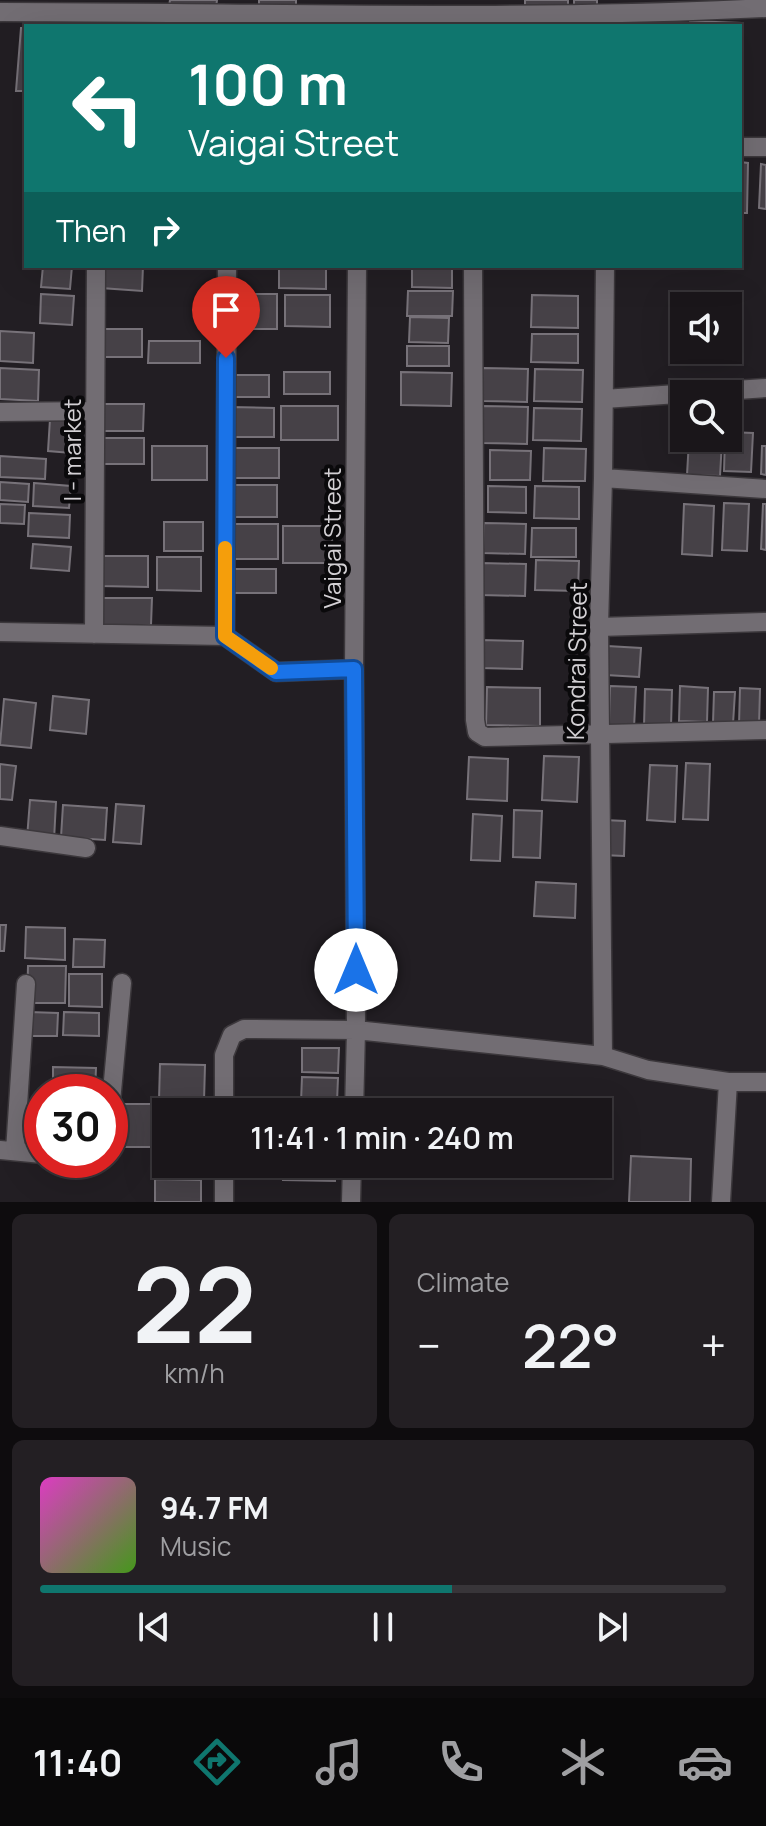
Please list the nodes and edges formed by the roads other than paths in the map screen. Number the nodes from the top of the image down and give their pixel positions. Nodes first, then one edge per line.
1 (732, 5) edge
2 (39, 6) edge
3 (166, 7) edge
4 (766, 8) edge
5 (0, 12) edge
6 (607, 13) edge
7 (471, 14) edge
8 (766, 18) edge
9 (98, 19) edge
10 (228, 20) edge
11 (359, 21) edge
12 (742, 147) edge
13 (766, 147) edge
14 (96, 268) edge
15 (227, 268) edge
16 (357, 268) edge
17 (473, 268) edge
18 (605, 268) edge
19 (766, 388) edge
20 (604, 399) junction
21 (95, 411) junction
22 (0, 412) edge
23 (603, 478) junction
24 (766, 489) edge
25 (766, 622) edge
26 (599, 627) junction
27 (0, 632) edge
28 (94, 634) junction
29 (225, 636) junction
30 (354, 669) junction
31 (766, 730) edge
32 (599, 736) junction
33 (0, 836) edge
34 (86, 848) dead end
35 (122, 983) dead end
36 (26, 984) dead end
37 (356, 1030) junction
38 (603, 1056) junction
39 (114, 1074) edge
40 (728, 1082) junction
41 (766, 1082) edge
42 (224, 1098) edge
43 (354, 1098) edge
44 (8, 1151) edge
45 (224, 1178) edge
46 (352, 1178) edge
47 (224, 1202) edge
48 (351, 1202) edge
49 (721, 1202) edge

1 - 4 street
1 - 6 street
2 - 5 street
2 - 9 street
3 - 9 street
3 - 10 street
4 - 8 street
6 - 7 street
7 - 11 street
10 - 11 street
12 - 13 street
14 - 21 street, I - market
15 - 29 street
16 - 30 street, Vaigai Street
17 - 32 street
18 - 20 street, Kondrai Street
19 - 20 street
20 - 23 street, Kondrai Street
21 - 22 street, I - market
21 - 28 street, I - market
23 - 24 street
23 - 26 street, Kondrai Street
25 - 26 street
26 - 32 street, Kondrai Street
27 - 28 street
28 - 29 street
29 - 30 street
30 - 37 street, Vaigai Street
31 - 32 street
32 - 38 street, Kondrai Street
33 - 34 street
35 - 39 street
36 - 44 street
37 - 38 street
37 - 42 street
37 - 43 street, Vaigai Street
38 - 40 street
40 - 41 street
40 - 49 street
45 - 47 street
46 - 48 street

